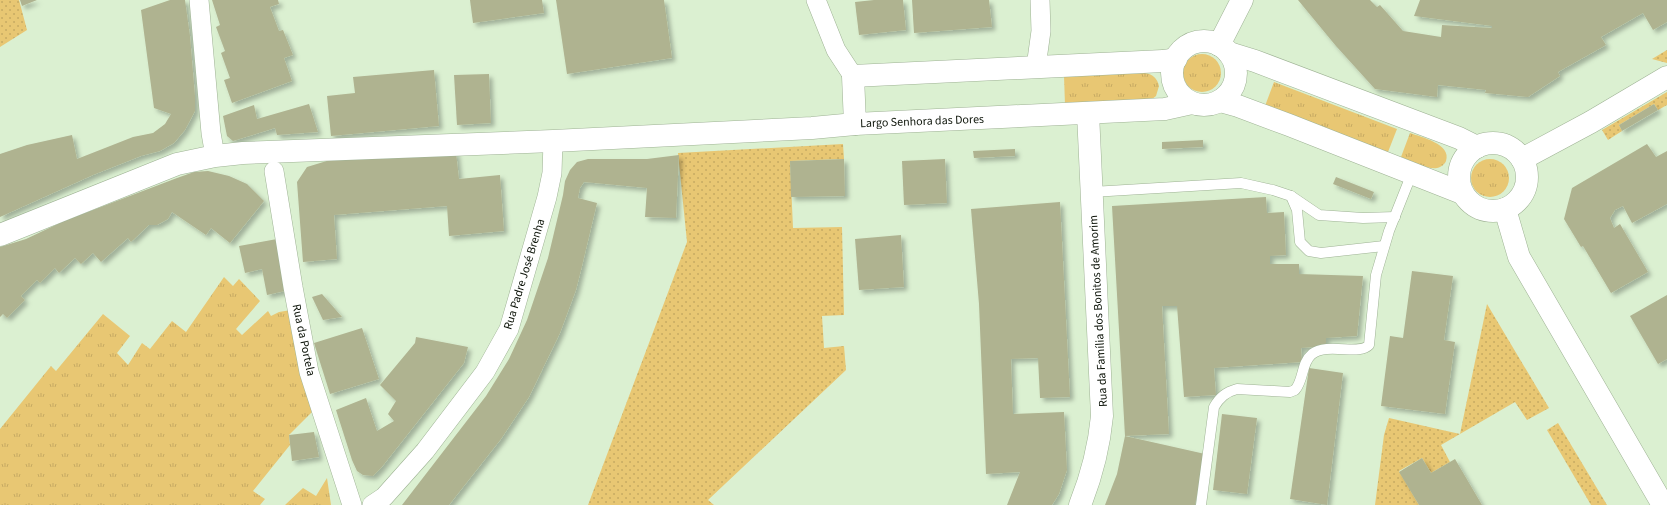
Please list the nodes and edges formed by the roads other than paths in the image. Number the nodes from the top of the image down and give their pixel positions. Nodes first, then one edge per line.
1 (199, 0) edge
2 (816, 0) edge
3 (1040, 0) edge
4 (1242, 0) edge
5 (1224, 49) junction
6 (1176, 59) junction
7 (1036, 67) junction
8 (853, 76) junction
9 (1667, 77) edge
10 (1220, 101) junction
11 (1192, 103) junction
12 (1088, 113) junction
13 (855, 124) junction
14 (553, 141) junction
15 (1477, 147) junction
16 (306, 151) junction
17 (243, 153) junction
18 (215, 156) junction
19 (1522, 160) junction
20 (274, 171) junction
21 (1412, 172) junction
22 (1092, 192) junction
23 (1462, 193) junction
24 (1290, 196) junction
25 (1505, 209) junction
26 (1395, 217) junction
27 (0, 235) edge
28 (1384, 246) junction
29 (352, 505) edge
30 (372, 505) edge
31 (1080, 505) edge
32 (1201, 505) edge
33 (1662, 505) edge

1 - 18 street
2 - 8 street
3 - 7 street
4 - 5 main road
5 - 6 main road
5 - 10 main road
5 - 15 main road
6 - 7 main road
6 - 11 main road
7 - 8 main road
8 - 13 main road, Largo Senhora das Dores
9 - 19 main road
10 - 11 main road
10 - 21 main road
11 - 12 main road, Largo Senhora das Dores
12 - 13 main road, Largo Senhora das Dores
12 - 22 main road, Rua da Família dos Bonitos de Amorim
13 - 14 main road
14 - 16 main road
14 - 30 street, Rua Padre José Brenha
15 - 19 main road
15 - 23 main road
16 - 17 main road
16 - 20 street
17 - 18 main road
17 - 20 street
18 - 27 main road
19 - 25 main road
20 - 29 street, Rua da Portela
21 - 23 main road
21 - 26 lane
22 - 24 lane
22 - 31 main road, Rua da Família dos Bonitos de Amorim
23 - 25 main road
24 - 26 lane
24 - 28 lane
25 - 33 main road
26 - 28 lane
28 - 32 lane

